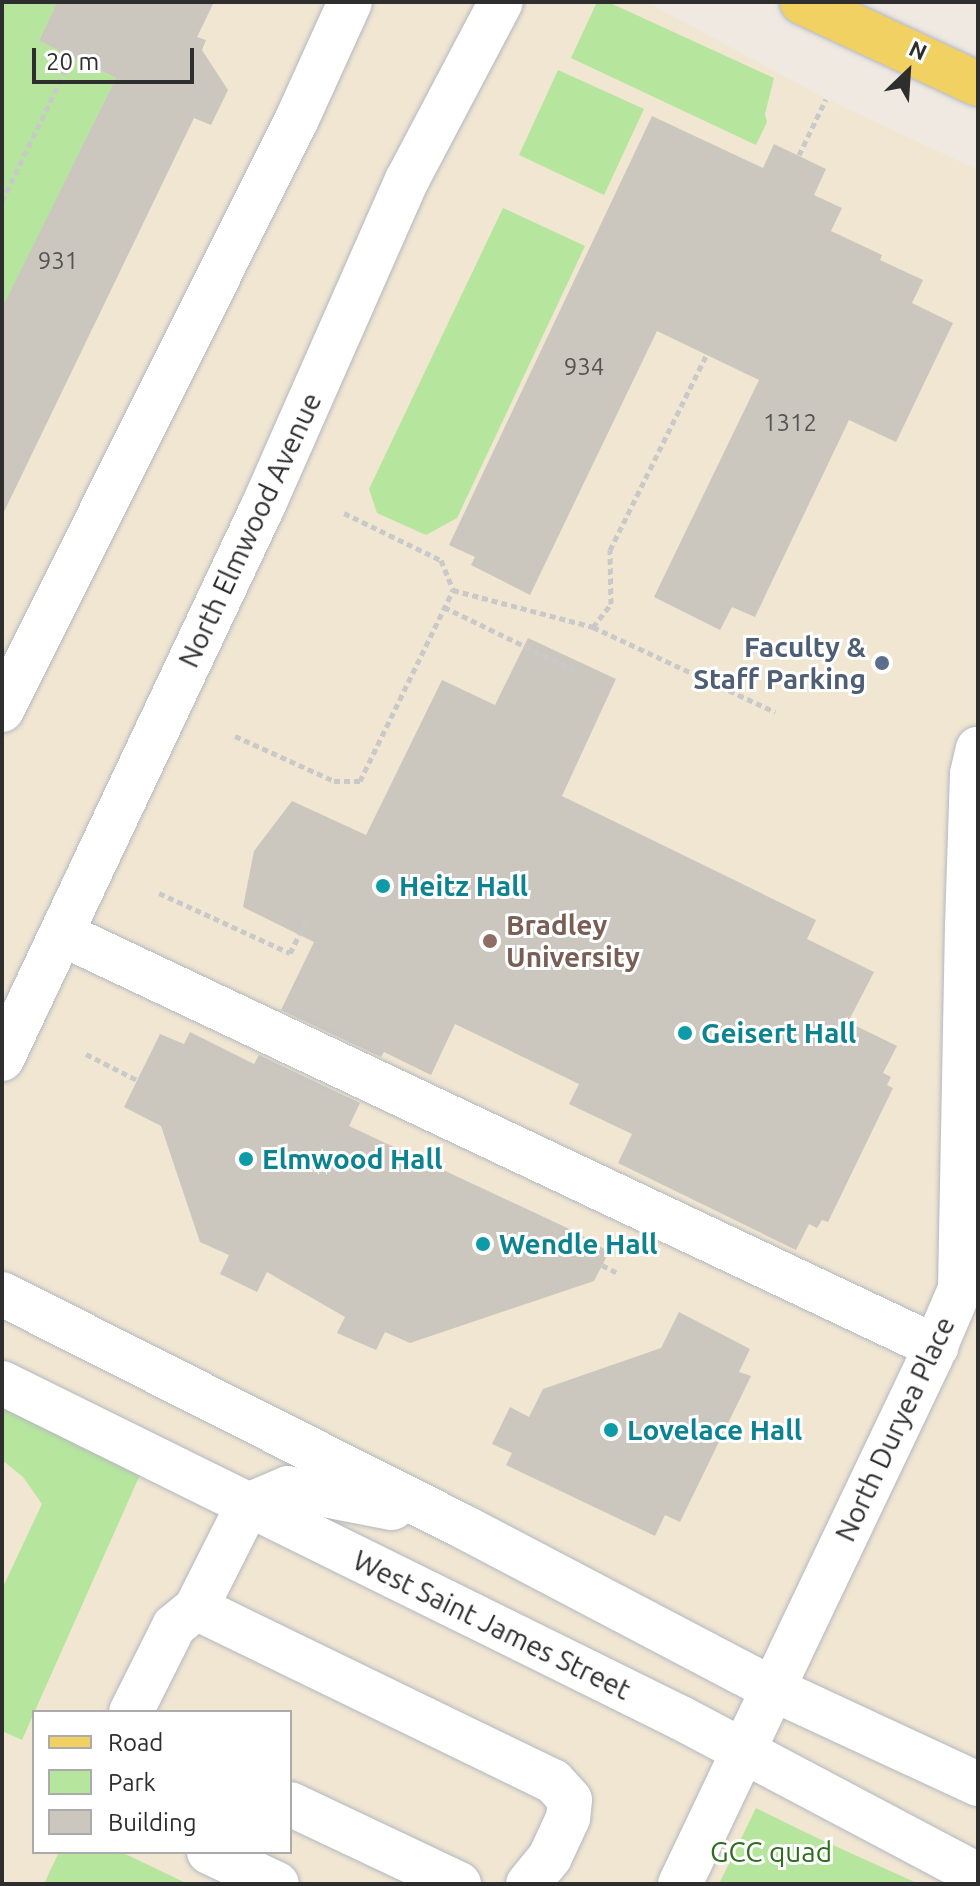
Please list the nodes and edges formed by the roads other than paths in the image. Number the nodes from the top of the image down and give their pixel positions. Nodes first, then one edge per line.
1 (350, 2) edge
2 (501, 2) edge
3 (802, 2) edge
4 (978, 84) edge
5 (2, 710) edge
6 (978, 749) edge
7 (62, 934) junction
8 (2, 1059) edge
9 (2, 1294) edge
10 (936, 1347) junction
11 (2, 1383) edge
12 (248, 1505) junction
13 (464, 1527) junction
14 (196, 1608) junction
15 (773, 1689) junction
16 (132, 1710) edge
17 (742, 1752) junction
18 (978, 1784) edge
19 (292, 1805) edge
20 (213, 1854) edge
21 (978, 1875) edge
22 (277, 1884) edge
23 (459, 1884) edge
24 (528, 1884) edge
25 (680, 1884) edge

1 - 5 street
2 - 7 street, North Elmwood Avenue
3 - 4 main road
6 - 10 street, North Duryea Place
7 - 8 street, North Elmwood Avenue
7 - 10 street
9 - 13 street
10 - 15 street, North Duryea Place
11 - 12 street, West Saint James Street
12 - 13 street
12 - 14 street
12 - 17 street, West Saint James Street
13 - 15 street
14 - 16 street
14 - 24 street
15 - 17 street, North Duryea Place
15 - 18 street
17 - 21 street, West Saint James Street
17 - 25 street, North Duryea Place
19 - 23 street
20 - 22 street

